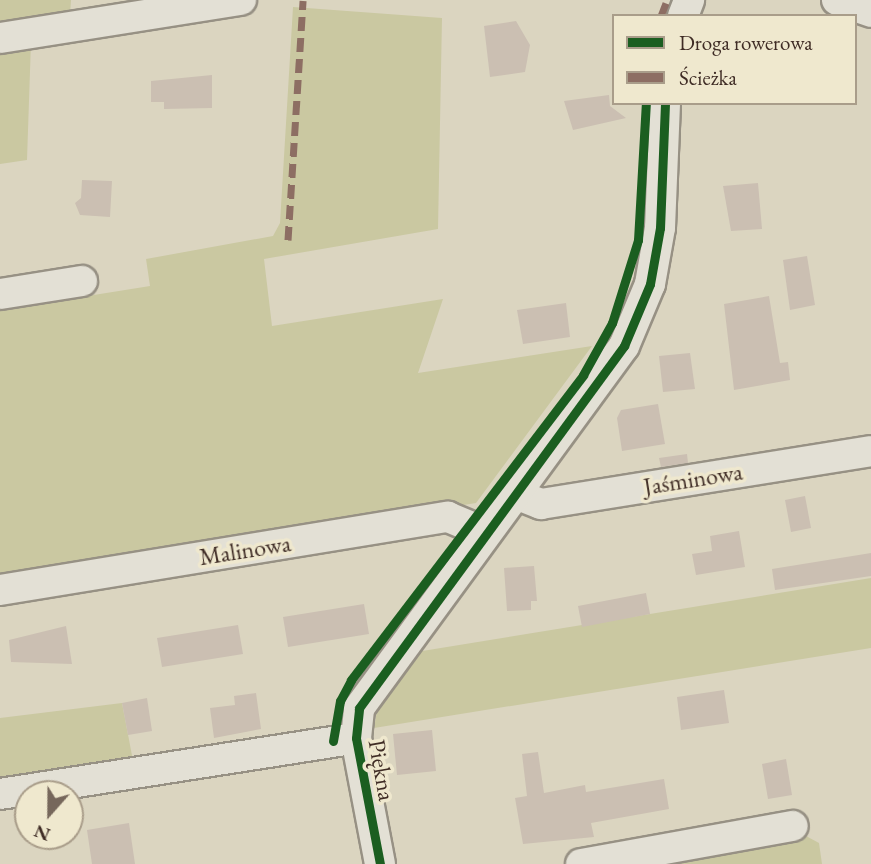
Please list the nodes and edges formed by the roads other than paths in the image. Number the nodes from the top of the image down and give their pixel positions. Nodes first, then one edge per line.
1 (241, 0) edge
2 (836, 0) edge
3 (871, 12) edge
4 (0, 38) edge
5 (665, 105) edge
6 (82, 281) dead end
7 (0, 295) edge
8 (871, 451) edge
9 (516, 494) junction
10 (486, 533) junction
11 (0, 590) edge
12 (356, 738) junction
13 (0, 794) edge
14 (793, 826) dead end
15 (380, 864) edge
16 (581, 864) edge

1 - 4 street
2 - 3 street
5 - 9 street, Piękna
6 - 7 street
8 - 9 street, Jaśminowa
9 - 10 street, Piękna
10 - 11 street, Malinowa
10 - 12 street, Piękna
12 - 13 street
12 - 15 street, Piękna
14 - 16 street

